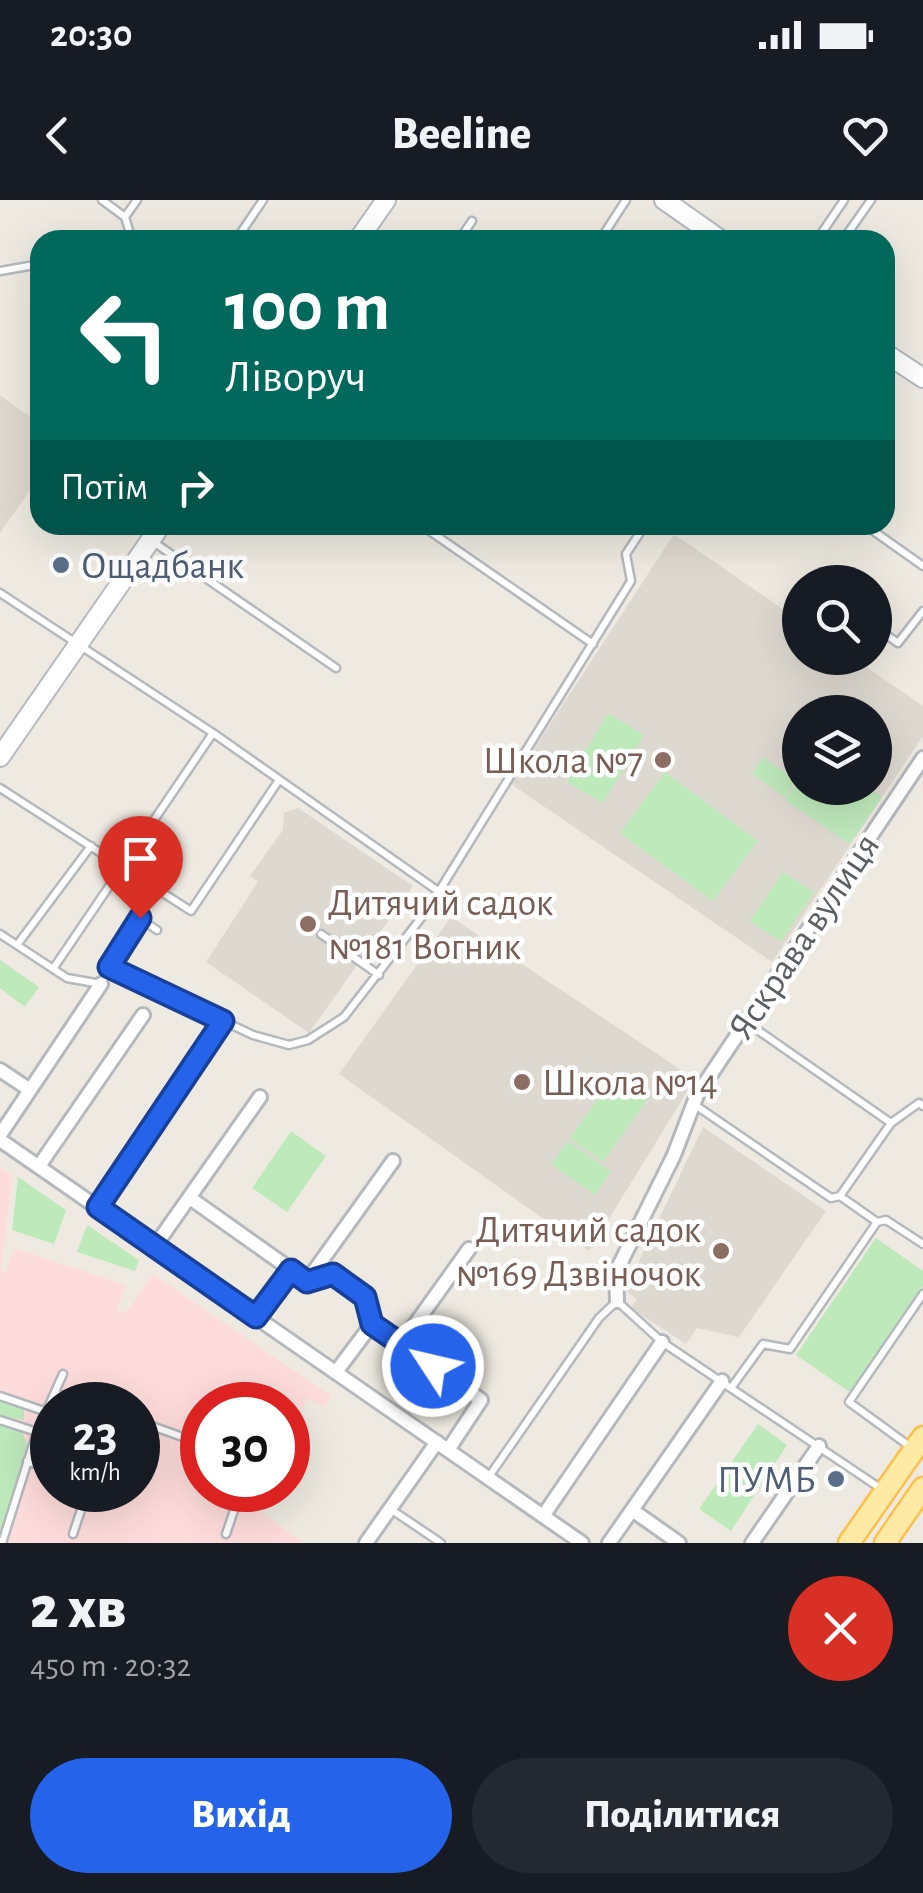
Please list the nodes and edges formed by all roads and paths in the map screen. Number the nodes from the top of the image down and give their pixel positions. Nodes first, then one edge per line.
1 (102, 200) edge
2 (137, 200) edge
3 (263, 200) edge
4 (386, 200) edge
5 (626, 200) edge
6 (664, 200) edge
7 (844, 200) edge
8 (871, 200) edge
9 (126, 217) junction
10 (472, 221) dead end
11 (129, 230) edge
12 (243, 230) edge
13 (365, 230) edge
14 (466, 230) edge
15 (606, 230) edge
16 (707, 230) edge
17 (823, 230) edge
18 (850, 230) edge
19 (30, 266) edge
20 (0, 271) edge
21 (895, 359) edge
22 (923, 378) edge
23 (154, 535) edge
24 (160, 535) edge
25 (438, 535) edge
26 (637, 535) edge
27 (879, 535) edge
28 (923, 566) edge
29 (0, 593) edge
30 (923, 611) edge
31 (892, 639) edge
32 (79, 644) junction
33 (592, 644) junction
34 (336, 668) dead end
35 (213, 733) junction
36 (0, 757) edge
37 (923, 758) edge
38 (918, 775) edge
39 (279, 780) junction
40 (0, 788) edge
41 (91, 846) junction
42 (123, 866) junction
43 (438, 892) junction
44 (156, 930) dead end
45 (0, 934) edge
46 (321, 934) dead end
47 (17, 945) junction
48 (109, 967) junction
49 (53, 969) junction
50 (380, 975) junction
51 (101, 984) junction
52 (143, 1015) dead end
53 (223, 1021) junction
54 (746, 1022) junction
55 (0, 1070) edge
56 (30, 1090) junction
57 (260, 1097) dead end
58 (692, 1104) junction
59 (923, 1106) edge
60 (891, 1122) junction
61 (0, 1138) edge
62 (394, 1161) dead end
63 (38, 1166) junction
64 (840, 1196) junction
65 (190, 1198) junction
66 (98, 1207) junction
67 (877, 1222) junction
68 (923, 1244) edge
69 (155, 1246) junction
70 (469, 1249) dead end
71 (291, 1270) junction
72 (307, 1282) junction
73 (923, 1294) edge
74 (617, 1301) junction
75 (256, 1317) junction
76 (372, 1324) junction
77 (662, 1342) junction
78 (402, 1344) junction
79 (336, 1372) junction
80 (64, 1374) dead end
81 (61, 1382) edge
82 (726, 1385) junction
83 (0, 1396) edge
84 (30, 1406) edge
85 (0, 1420) edge
86 (30, 1430) edge
87 (918, 1443) edge
88 (443, 1446) junction
89 (819, 1446) junction
90 (30, 1455) edge
91 (28, 1461) joint
92 (488, 1479) junction
93 (885, 1491) junction
94 (921, 1496) edge
95 (390, 1509) junction
96 (632, 1510) junction
97 (81, 1512) edge
98 (234, 1512) edge
99 (543, 1516) junction
100 (73, 1534) dead end
101 (226, 1534) dead end
102 (888, 1542) edge
103 (2, 1543) edge
104 (366, 1543) edge
105 (440, 1543) edge
106 (582, 1543) edge
107 (608, 1543) edge
108 (679, 1543) edge
109 (752, 1543) edge
110 (849, 1543) edge

1 - 9 lane
2 - 9 lane
3 - 12 lane
4 - 13 street
5 - 15 lane
6 - 16 street
7 - 17 lane
8 - 18 lane
9 - 11 lane
10 - 14 lane
19 - 20 lane
21 - 22 street
23 - 32 street
24 - 34 lane
25 - 33 lane
26 - 33 lane
27 - 28 lane
29 - 32 lane
30 - 31 lane
32 - 35 lane
32 - 36 street
33 - 43 lane
35 - 39 lane
35 - 42 lane
37 - 38 street, Яскрава вулиця
38 - 54 street, Яскрава вулиця
39 - 42 lane
39 - 43 lane
40 - 41 lane
41 - 42 lane
41 - 47 lane
42 - 49 lane
43 - 50 lane
44 - 48 lane
45 - 47 lane
46 - 50 lane
47 - 49 lane
48 - 51 lane
48 - 53 lane
49 - 51 lane
50 - 53 lane
51 - 56 street
52 - 63 street
53 - 66 street
54 - 58 street, Яскрава вулиця
54 - 60 lane
55 - 56 street
56 - 61 street
57 - 65 street
58 - 64 lane
58 - 74 street, Яскрава вулиця
59 - 60 lane
60 - 64 lane
61 - 63 street
62 - 72 street
63 - 66 street
64 - 67 lane
65 - 69 street
65 - 71 street
66 - 69 street
67 - 68 lane
67 - 82 lane
69 - 75 street
70 - 78 street
71 - 72 street
71 - 75 street
72 - 76 street
73 - 87 lane
74 - 77 lane
74 - 92 lane
75 - 79 street
76 - 78 street
76 - 79 street
77 - 82 lane
77 - 99 street
78 - 88 street
79 - 88 street
80 - 81 lane
82 - 89 lane
82 - 96 street
83 - 84 lane
85 - 86 lane
87 - 93 main road
88 - 92 street
88 - 95 street
89 - 93 lane
89 - 109 street
90 - 91 lane
91 - 103 lane
92 - 99 street
93 - 110 main road
94 - 102 main road
95 - 104 street
95 - 105 lane
96 - 107 street
96 - 108 street
97 - 100 lane
98 - 101 lane
99 - 106 street

